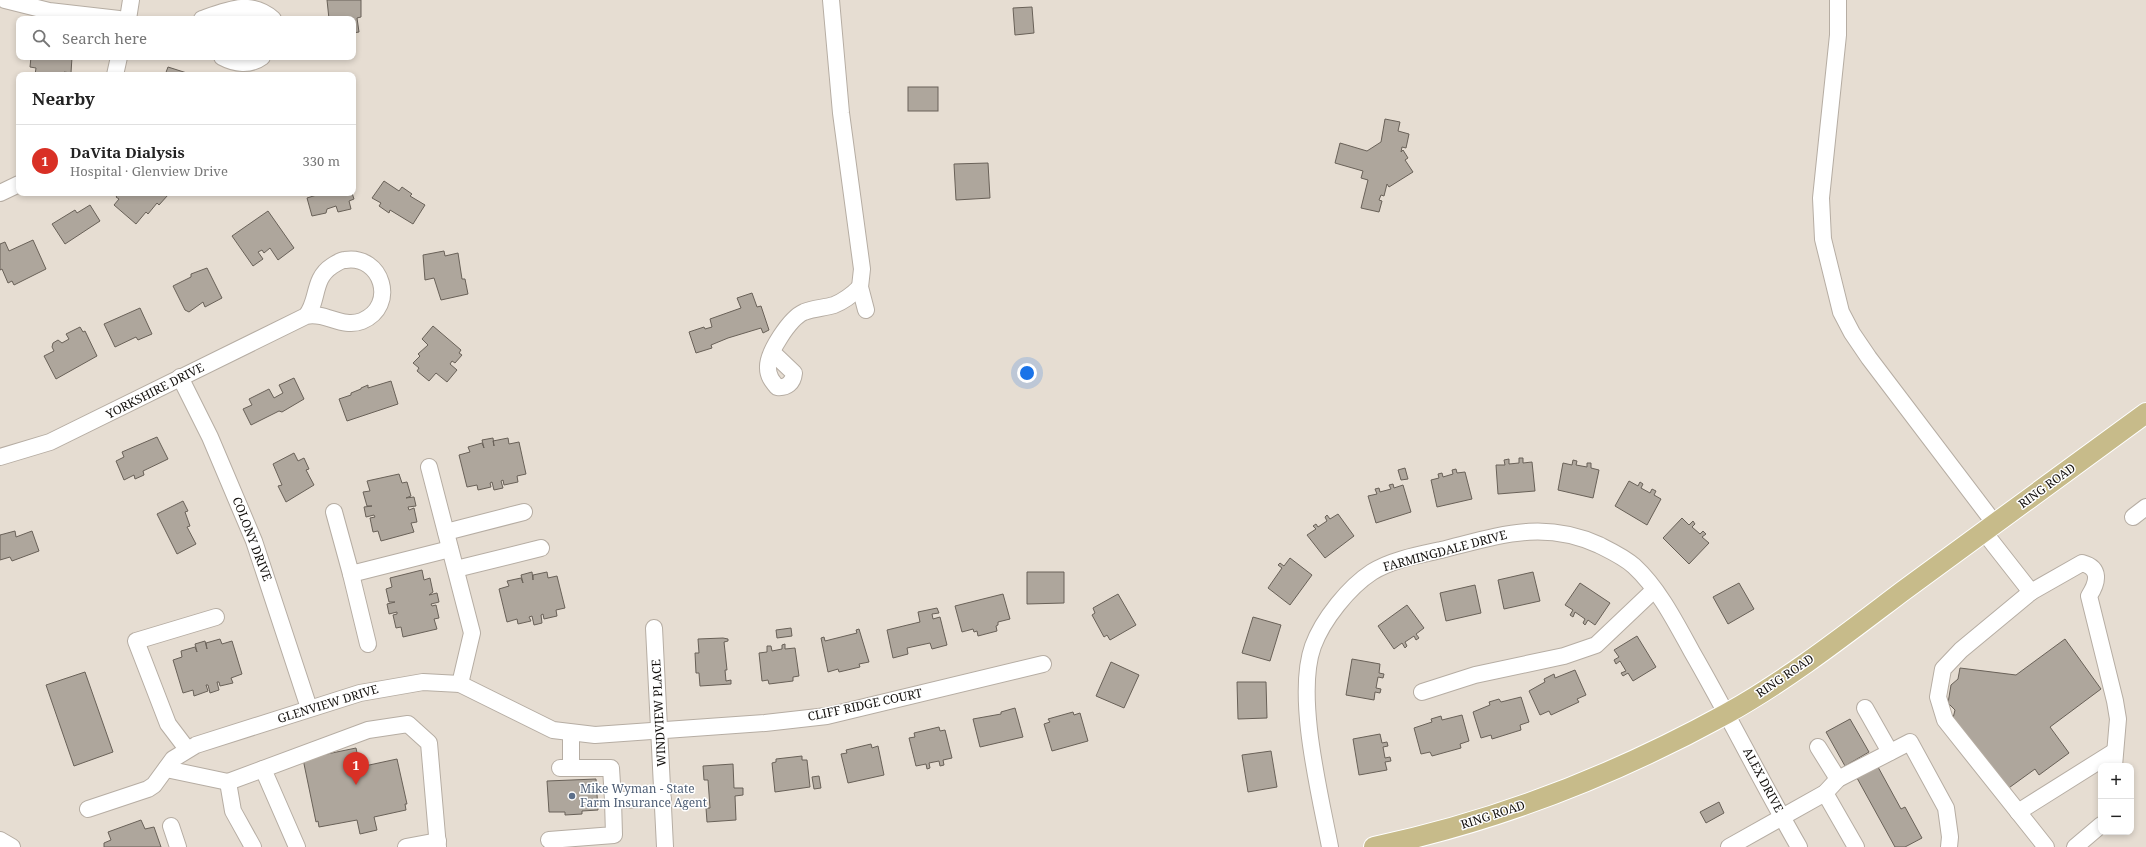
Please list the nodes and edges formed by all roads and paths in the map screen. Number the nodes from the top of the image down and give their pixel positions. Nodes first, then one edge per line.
1 (5, 0) edge
2 (130, 0) edge
3 (830, 0) edge
4 (1838, 0) edge
5 (93, 16) edge
6 (128, 16) edge
7 (208, 16) edge
8 (271, 16) edge
9 (118, 60) edge
10 (227, 60) edge
11 (254, 60) edge
12 (116, 72) edge
13 (16, 185) edge
14 (0, 193) edge
15 (860, 288) junction
16 (866, 310) dead end
17 (306, 316) junction
18 (772, 352) dead end
19 (180, 377) junction
20 (2146, 413) edge
21 (0, 456) edge
22 (429, 467) dead end
23 (2146, 507) edge
24 (334, 512) dead end
25 (524, 512) dead end
26 (2133, 517) dead end
27 (1989, 528) junction
28 (446, 532) junction
29 (541, 548) dead end
30 (450, 549) junction
31 (456, 569) junction
32 (351, 574) junction
33 (1654, 590) junction
34 (2031, 592) junction
35 (216, 617) dead end
36 (654, 628) dead end
37 (368, 644) dead end
38 (1043, 664) dead end
39 (460, 684) junction
40 (1422, 692) dead end
41 (309, 708) junction
42 (1865, 708) dead end
43 (1727, 713) junction
44 (660, 729) junction
45 (571, 734) junction
46 (1818, 747) dead end
47 (187, 749) junction
48 (1890, 752) junction
49 (2115, 759) edge
50 (166, 769) junction
51 (263, 769) junction
52 (1838, 779) junction
53 (228, 782) junction
54 (1826, 794) junction
55 (663, 799) junction
56 (613, 800) junction
57 (88, 809) dead end
58 (2018, 812) junction
59 (1782, 817) junction
60 (171, 826) dead end
61 (2098, 828) edge
62 (0, 840) edge
63 (549, 840) dead end
64 (438, 844) edge
65 (12, 847) edge
66 (178, 847) edge
67 (253, 847) edge
68 (297, 847) edge
69 (406, 847) edge
70 (665, 847) edge
71 (1330, 847) edge
72 (1374, 847) edge
73 (1729, 847) edge
74 (1798, 847) edge
75 (1856, 847) edge
76 (1948, 847) edge
77 (2046, 847) edge
78 (2075, 847) edge

1 - 5 street
2 - 6 street
3 - 15 street
4 - 27 street
7 - 8 street
9 - 12 street
10 - 11 street
13 - 14 street
15 - 16 street
15 - 18 street
17 - 17 street
17 - 19 street, YORKSHIRE DRIVE
19 - 21 street, YORKSHIRE DRIVE
19 - 41 street, COLONY DRIVE
20 - 27 main road, RING ROAD
22 - 28 street
23 - 26 street
24 - 32 street
25 - 28 street
27 - 34 street
27 - 43 main road, RING ROAD
28 - 30 street
29 - 31 street
30 - 31 street
30 - 32 street
31 - 39 street
32 - 37 street
33 - 40 street
33 - 43 street, FARMINGDALE DRIVE
33 - 71 street, FARMINGDALE DRIVE
34 - 49 street
34 - 58 street
35 - 47 street
36 - 44 street, WINDVIEW PLACE
38 - 44 street, CLIFF RIDGE COURT
39 - 41 street, GLENVIEW DRIVE
39 - 45 street, GLENVIEW DRIVE
41 - 47 street, GLENVIEW DRIVE
42 - 48 street
43 - 59 street, ALEX DRIVE
43 - 72 main road, RING ROAD
44 - 45 street, GLENVIEW DRIVE
44 - 55 street, WINDVIEW PLACE
45 - 56 street
46 - 52 street
47 - 50 street, GLENVIEW DRIVE
48 - 52 street
48 - 76 street
49 - 58 street
50 - 53 street
50 - 57 street, GLENVIEW DRIVE
51 - 53 street
51 - 64 street
51 - 68 street
52 - 54 street
53 - 67 street
54 - 59 street
54 - 75 street
55 - 56 street
55 - 70 street, WINDVIEW PLACE
56 - 63 street
58 - 77 street
59 - 73 street
59 - 74 street, ALEX DRIVE
60 - 66 street
61 - 78 street
62 - 65 street
64 - 69 street

